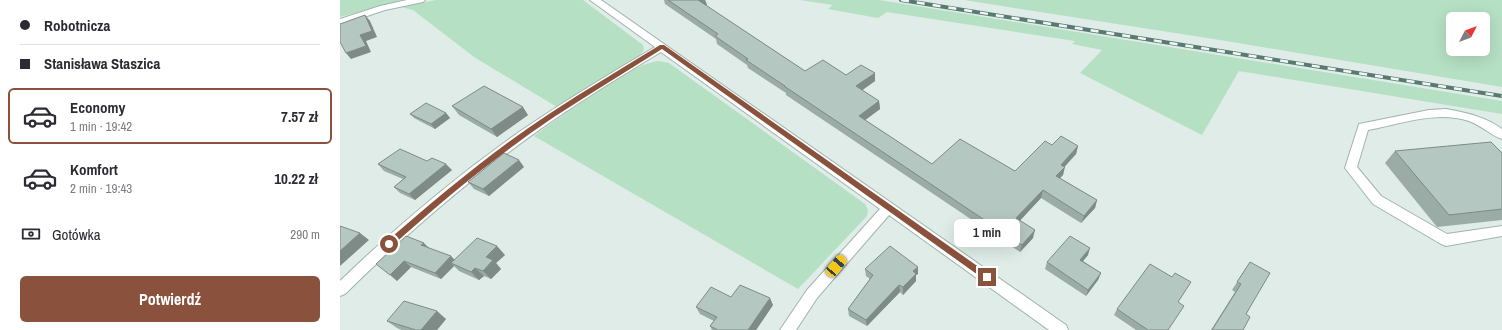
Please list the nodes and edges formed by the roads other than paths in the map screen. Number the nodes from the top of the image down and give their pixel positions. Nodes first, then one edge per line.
1 (420, 0) edge
2 (595, 0) edge
3 (340, 22) edge
4 (662, 47) junction
5 (1502, 135) edge
6 (889, 207) junction
7 (1502, 231) edge
8 (340, 290) edge
9 (787, 330) edge
10 (1061, 330) edge

1 - 3 street
2 - 4 street
4 - 6 street
4 - 8 street
5 - 7 street
6 - 9 street
6 - 10 street

